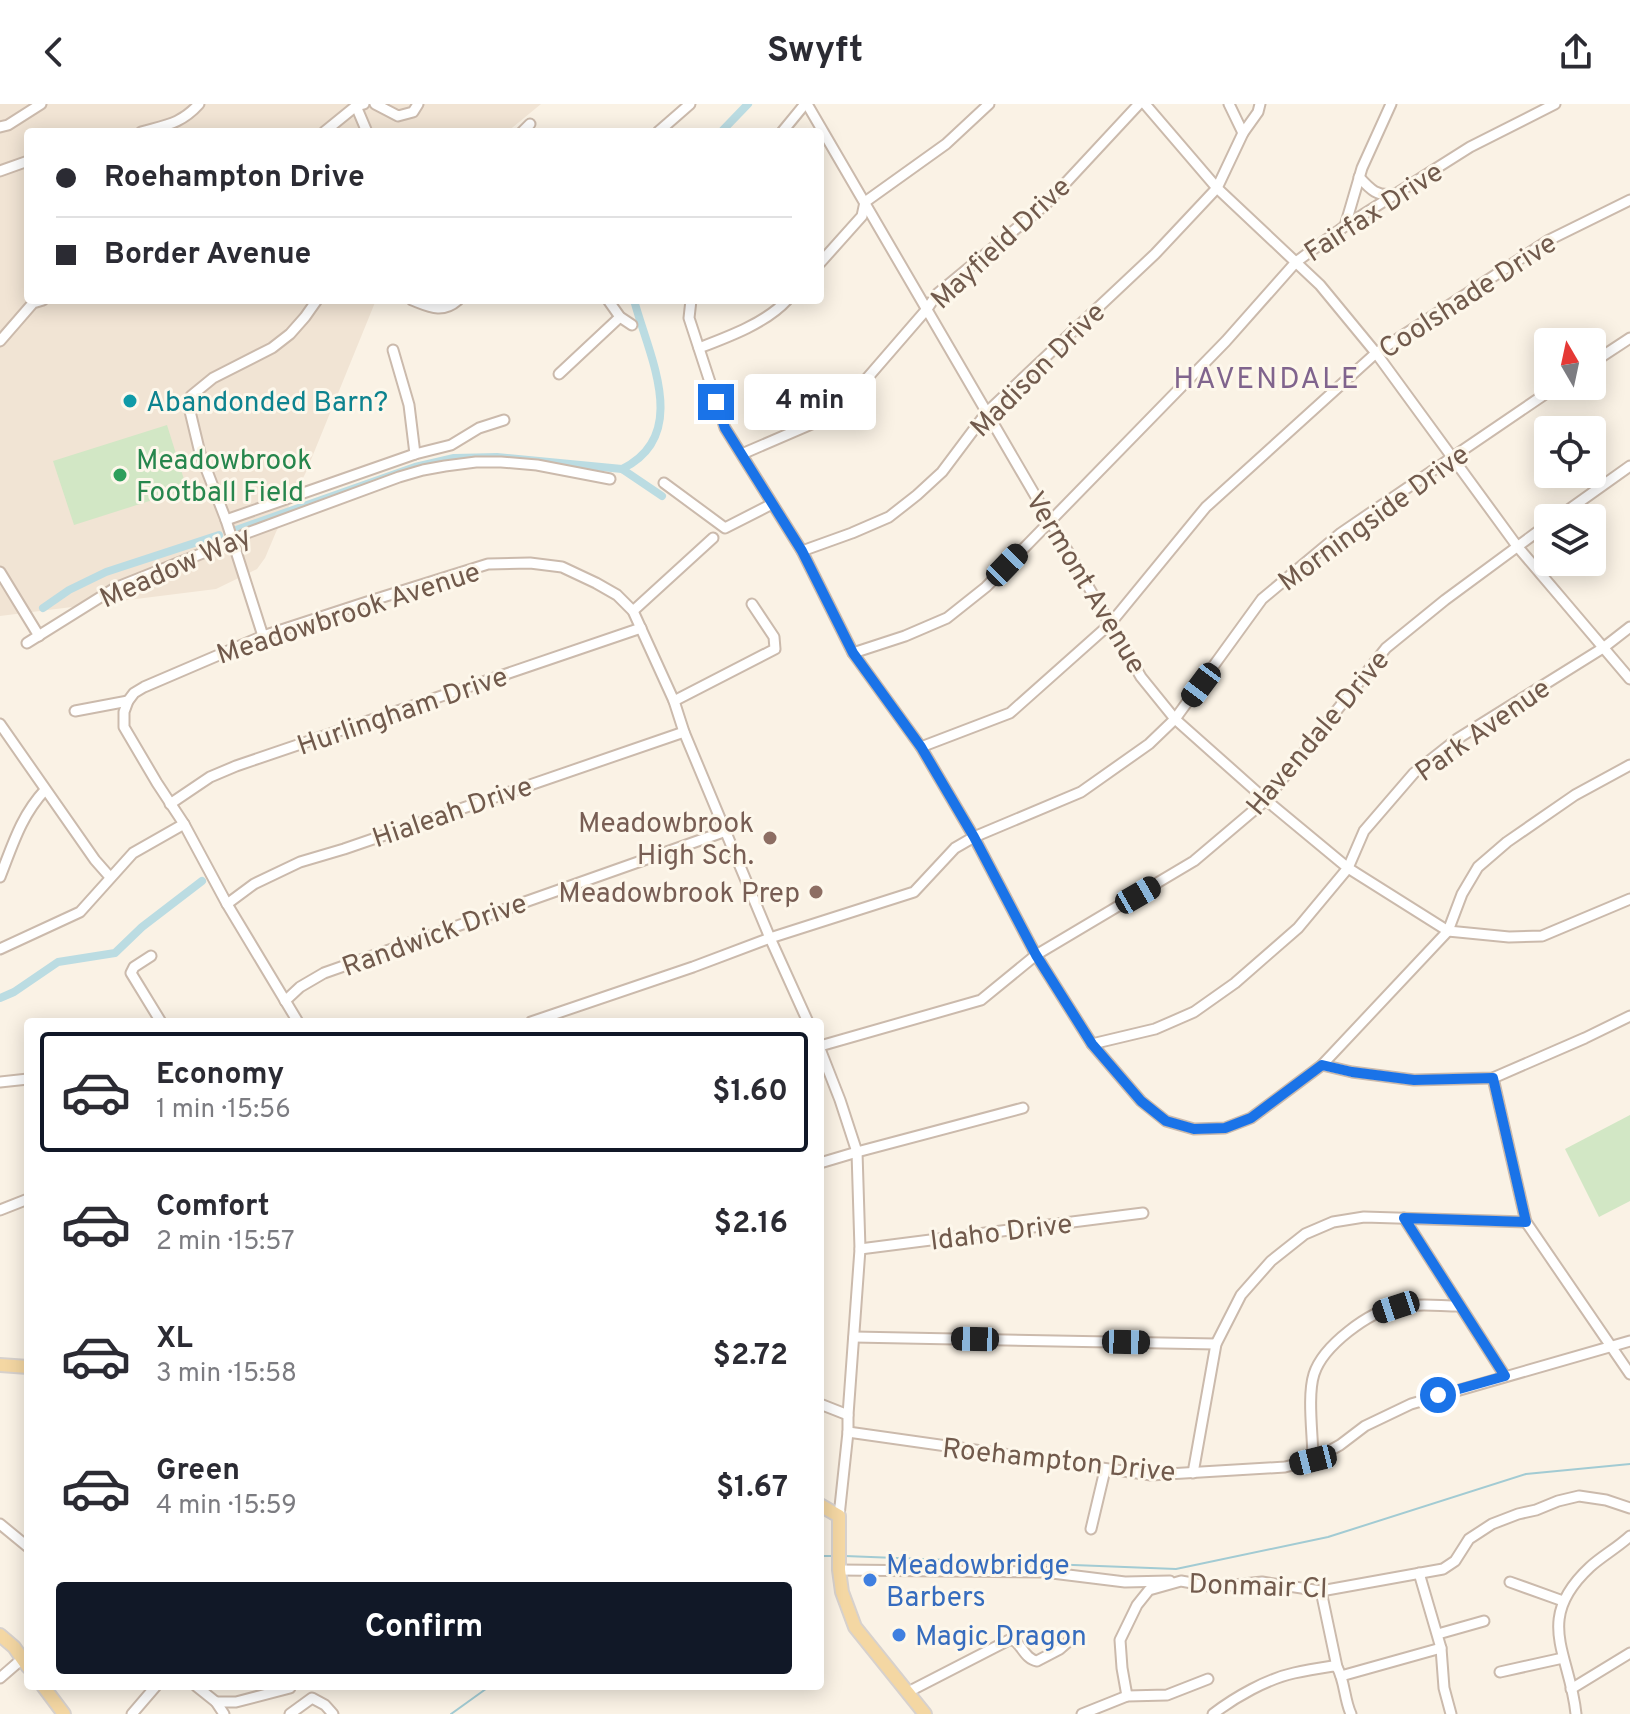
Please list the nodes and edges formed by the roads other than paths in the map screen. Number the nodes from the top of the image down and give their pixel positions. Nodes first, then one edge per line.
1 (41, 104) edge
2 (199, 104) edge
3 (375, 104) edge
4 (418, 104) edge
5 (690, 104) edge
6 (806, 104) edge
7 (989, 104) edge
8 (1142, 104) edge
9 (1229, 104) edge
10 (1260, 104) edge
11 (1391, 104) edge
12 (1555, 104) edge
13 (360, 105) edge
14 (0, 127) edge
15 (156, 128) edge
16 (329, 128) edge
17 (366, 128) edge
18 (663, 128) edge
19 (785, 128) edge
20 (820, 128) edge
21 (1243, 133) junction
22 (824, 134) edge
23 (24, 162) edge
24 (0, 171) edge
25 (1359, 177) junction
26 (1217, 188) junction
27 (1397, 194) junction
28 (1630, 200) edge
29 (865, 202) junction
30 (1345, 226) junction
31 (824, 259) edge
32 (1296, 262) junction
33 (32, 304) edge
34 (314, 304) edge
35 (423, 304) edge
36 (452, 304) edge
37 (611, 304) edge
38 (691, 304) edge
39 (783, 304) edge
40 (927, 309) junction
41 (620, 317) junction
42 (632, 325) dead end
43 (1630, 338) edge
44 (0, 341) edge
45 (699, 348) junction
46 (393, 350) dead end
47 (1376, 353) junction
48 (1606, 354) edge
49 (559, 374) dead end
50 (1536, 400) edge
51 (987, 412) junction
52 (504, 420) dead end
53 (415, 454) junction
54 (742, 454) junction
55 (1451, 458) junction
56 (1630, 466) edge
57 (610, 479) dead end
58 (664, 483) dead end
59 (772, 504) junction
60 (1577, 504) edge
61 (226, 520) junction
62 (1050, 521) junction
63 (1534, 534) edge
64 (713, 538) dead end
65 (233, 541) junction
66 (1517, 546) junction
67 (802, 551) junction
68 (0, 572) edge
69 (752, 604) dead end
70 (633, 611) junction
71 (1110, 624) junction
72 (1630, 627) edge
73 (641, 628) junction
74 (39, 636) junction
75 (263, 636) junction
76 (27, 643) dead end
77 (1603, 648) junction
78 (853, 653) junction
79 (1630, 679) edge
80 (128, 701) junction
81 (674, 701) junction
82 (75, 711) dead end
83 (1175, 719) junction
84 (0, 724) edge
85 (684, 732) junction
86 (921, 747) junction
87 (1630, 765) edge
88 (45, 790) junction
89 (1266, 800) junction
90 (170, 804) junction
91 (184, 824) junction
92 (726, 831) junction
93 (974, 837) junction
94 (1348, 868) junction
95 (0, 877) edge
96 (110, 877) junction
97 (1630, 899) edge
98 (227, 904) junction
99 (1448, 931) junction
100 (770, 938) junction
101 (1, 945) edge
102 (1036, 955) junction
103 (151, 956) dead end
104 (285, 1001) junction
105 (1630, 1016) edge
106 (159, 1018) edge
107 (296, 1018) edge
108 (543, 1018) edge
109 (806, 1018) edge
110 (1092, 1044) junction
111 (824, 1047) edge
112 (824, 1058) edge
113 (1322, 1065) junction
114 (1493, 1078) junction
115 (24, 1079) edge
116 (0, 1082) edge
117 (1023, 1108) dead end
118 (857, 1152) junction
119 (824, 1162) edge
120 (24, 1201) edge
121 (0, 1210) edge
122 (1143, 1213) dead end
123 (1404, 1218) junction
124 (1526, 1222) junction
125 (860, 1249) junction
126 (1459, 1306) junction
127 (854, 1337) junction
128 (1630, 1341) edge
129 (1216, 1344) junction
130 (1611, 1346) junction
131 (0, 1365) edge
132 (24, 1367) edge
133 (1630, 1374) edge
134 (1505, 1376) junction
135 (824, 1406) edge
136 (848, 1415) junction
137 (848, 1432) junction
138 (1313, 1460) junction
139 (1105, 1470) junction
140 (1193, 1473) junction
141 (824, 1507) edge
142 (1630, 1508) edge
143 (839, 1516) junction
144 (0, 1524) edge
145 (1091, 1529) dead end
146 (1630, 1536) edge
147 (24, 1544) edge
148 (839, 1569) junction
149 (1419, 1573) junction
150 (1181, 1581) junction
151 (1510, 1582) dead end
152 (1321, 1591) junction
153 (1563, 1601) junction
154 (1484, 1621) dead end
155 (1077, 1634) dead end
156 (1438, 1634) junction
157 (0, 1635) edge
158 (1441, 1648) junction
159 (1630, 1653) edge
160 (1563, 1658) junction
161 (24, 1662) edge
162 (24, 1664) edge
163 (1339, 1672) junction
164 (1500, 1672) dead end
165 (0, 1678) edge
166 (1208, 1679) dead end
167 (1571, 1689) junction
168 (46, 1690) edge
169 (153, 1690) edge
170 (201, 1690) edge
171 (278, 1690) edge
172 (290, 1690) edge
173 (908, 1692) junction
174 (1127, 1696) junction
175 (216, 1702) junction
176 (294, 1711) edge
177 (64, 1714) edge
178 (132, 1714) edge
179 (224, 1714) edge
180 (333, 1714) edge
181 (925, 1714) edge
182 (1082, 1714) edge
183 (1213, 1714) edge
184 (1351, 1714) edge
185 (1451, 1714) edge
186 (1576, 1714) edge

1 - 14 street
2 - 15 street
3 - 4 street
5 - 18 street
6 - 19 street
6 - 20 street, Vermont Avenue
7 - 29 street
8 - 26 street
8 - 40 street, Mayfield Drive
9 - 21 street
10 - 21 street, Madison Drive
11 - 25 street
12 - 27 street, Fairfax Drive
13 - 16 street
13 - 17 street
21 - 26 street, Madison Drive
22 - 29 street, Vermont Avenue
23 - 24 street
25 - 27 street
25 - 30 street
26 - 32 street
26 - 51 street, Madison Drive
27 - 30 street, Fairfax Drive
28 - 47 street, Coolshade Drive
29 - 31 street
29 - 40 street, Vermont Avenue
30 - 32 street, Fairfax Drive
32 - 47 street
32 - 62 street, Fairfax Drive
33 - 44 street
34 - 61 street
35 - 36 street
37 - 41 street
38 - 45 street
39 - 45 street
40 - 51 street, Vermont Avenue
40 - 54 street, Mayfield Drive
41 - 42 street
41 - 49 street
43 - 48 street
45 - 54 street
46 - 53 street
47 - 55 street
47 - 71 street, Coolshade Drive
50 - 55 street, Morningside Drive
51 - 62 street, Vermont Avenue
51 - 67 street, Madison Drive
52 - 53 street
53 - 61 street
54 - 59 street
55 - 66 street
55 - 83 street, Morningside Drive
56 - 60 street
57 - 65 street, Meadow Way
58 - 59 street
59 - 67 street
61 - 65 street
62 - 71 street, Vermont Avenue
62 - 78 street, Fairfax Drive
63 - 66 street, Havendale Drive
64 - 70 street
65 - 74 street, Meadow Way
65 - 75 street
66 - 77 street
66 - 89 street, Havendale Drive
67 - 78 street
68 - 74 street
69 - 81 street
70 - 73 street, Meadowbrook Avenue
70 - 75 street, Meadowbrook Avenue
71 - 83 street, Vermont Avenue
71 - 86 street, Coolshade Drive
72 - 77 street, Park Avenue
73 - 81 street, Meadowbrook Avenue
73 - 90 street, Hurlingham Drive
74 - 76 street, Meadow Way
75 - 80 street, Meadowbrook Avenue
77 - 79 street
77 - 94 street, Park Avenue
78 - 86 street
80 - 82 street
80 - 90 street
81 - 85 street, Meadowbrook Avenue
83 - 89 street, Vermont Avenue
83 - 93 street, Morningside Drive
84 - 88 street
85 - 92 street, Meadowbrook Avenue
85 - 98 street, Hialeah Drive
86 - 93 street
87 - 99 street
88 - 95 street
88 - 96 street
89 - 94 street, Vermont Avenue
89 - 102 street, Havendale Drive
90 - 91 street
91 - 96 street
91 - 98 street
92 - 100 street, Meadowbrook Avenue
92 - 104 street, Randwick Drive
93 - 100 street, Morningside Drive
93 - 102 street
94 - 99 street, Vermont Avenue
94 - 110 street, Park Avenue
96 - 101 street
97 - 99 street, Vermont Avenue
98 - 104 street
99 - 113 street
100 - 108 street, Morningside Drive
100 - 109 street, Meadowbrook Avenue
102 - 110 street
102 - 111 street, Havendale Drive
103 - 106 street
104 - 107 street
105 - 114 street
110 - 113 street
112 - 118 street
113 - 114 street
114 - 124 street
115 - 116 street
117 - 118 street
118 - 119 street
118 - 125 street
120 - 121 street
122 - 125 street, Idaho Drive
123 - 124 street
123 - 126 street
123 - 129 street
124 - 130 street
125 - 127 street
126 - 134 street
126 - 138 street
127 - 129 street
127 - 136 street
128 - 130 street, Roehampton Drive
129 - 140 street
130 - 133 street
130 - 134 street, Roehampton Drive
131 - 132 main road
134 - 138 street, Roehampton Drive
135 - 136 street
136 - 137 street
137 - 139 street, Roehampton Drive
137 - 143 street
138 - 140 street, Roehampton Drive
139 - 140 street, Roehampton Drive
139 - 145 street
141 - 143 main road
142 - 149 street, Donmair Cl
143 - 148 main road
144 - 147 street
146 - 153 street
148 - 150 street
148 - 173 main road
149 - 152 street, Donmair Cl
149 - 156 street
150 - 152 street, Donmair Cl
150 - 174 street, Donmair Cl
151 - 153 street
152 - 163 street
153 - 160 street
154 - 156 street
155 - 173 street
156 - 158 street
157 - 161 main road
158 - 163 street
158 - 185 street
159 - 167 street
160 - 164 street
160 - 167 street
162 - 165 street
163 - 183 street
163 - 184 street
166 - 174 street
167 - 186 street
168 - 177 main road
169 - 178 street
170 - 175 street
171 - 175 street
172 - 176 street
173 - 181 main road
174 - 182 street
175 - 179 street
176 - 180 street

